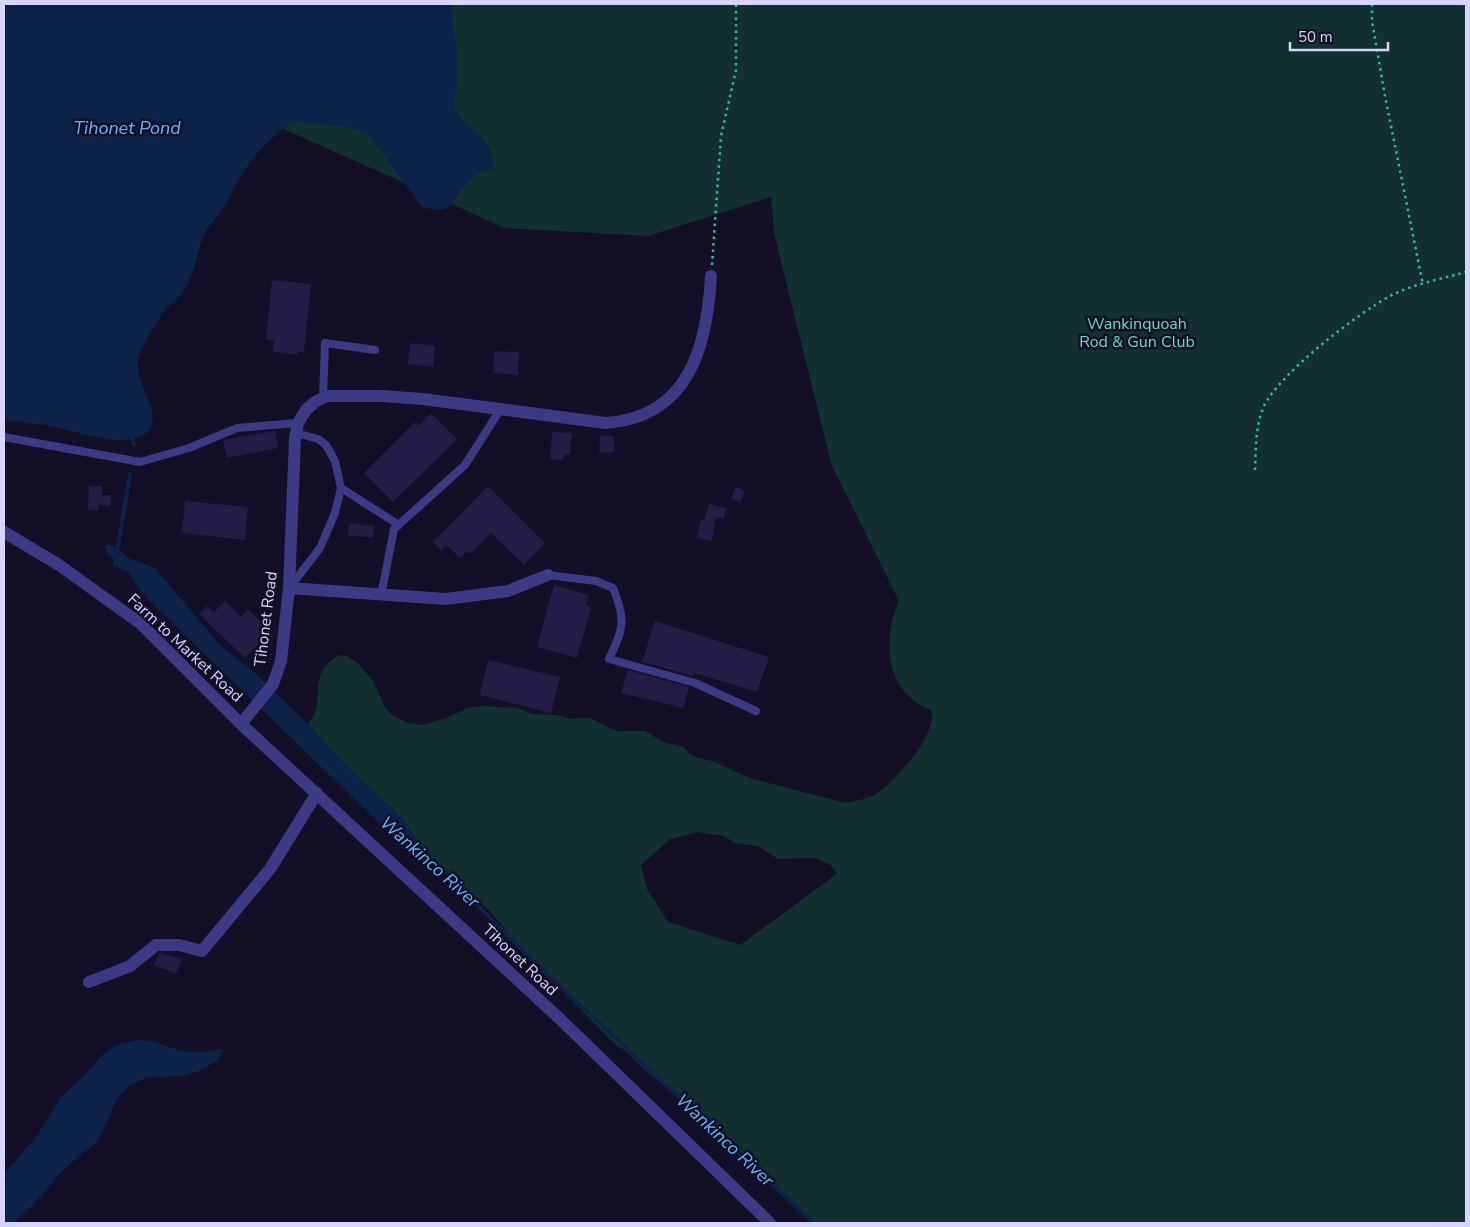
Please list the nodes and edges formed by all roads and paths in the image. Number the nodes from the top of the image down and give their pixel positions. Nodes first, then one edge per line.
1 (736, 4) edge
2 (1372, 4) edge
3 (1466, 272) edge
4 (711, 276) joint
5 (1423, 285) junction
6 (376, 350) dead end
7 (323, 398) junction
8 (500, 410) junction
9 (297, 428) junction
10 (4, 437) edge
11 (1255, 470) dead end
12 (341, 488) junction
13 (399, 524) junction
14 (4, 532) edge
15 (548, 576) joint
16 (289, 588) junction
17 (381, 596) junction
18 (756, 711) dead end
19 (241, 724) junction
20 (317, 794) junction
21 (89, 982) dead end
22 (770, 1223) edge

1 - 4 path
2 - 5 path
3 - 5 path
4 - 8 street
5 - 11 path
6 - 7 lane
7 - 8 street
7 - 9 street
8 - 13 lane
9 - 10 lane
9 - 12 lane
9 - 16 street, Tihonet Road
12 - 13 lane
12 - 16 lane
13 - 17 lane
14 - 19 street, Farm to Market Road
15 - 17 street
15 - 18 lane
16 - 17 street
16 - 19 street, Tihonet Road
19 - 20 street, Tihonet Road
20 - 21 street
20 - 22 street, Tihonet Road

